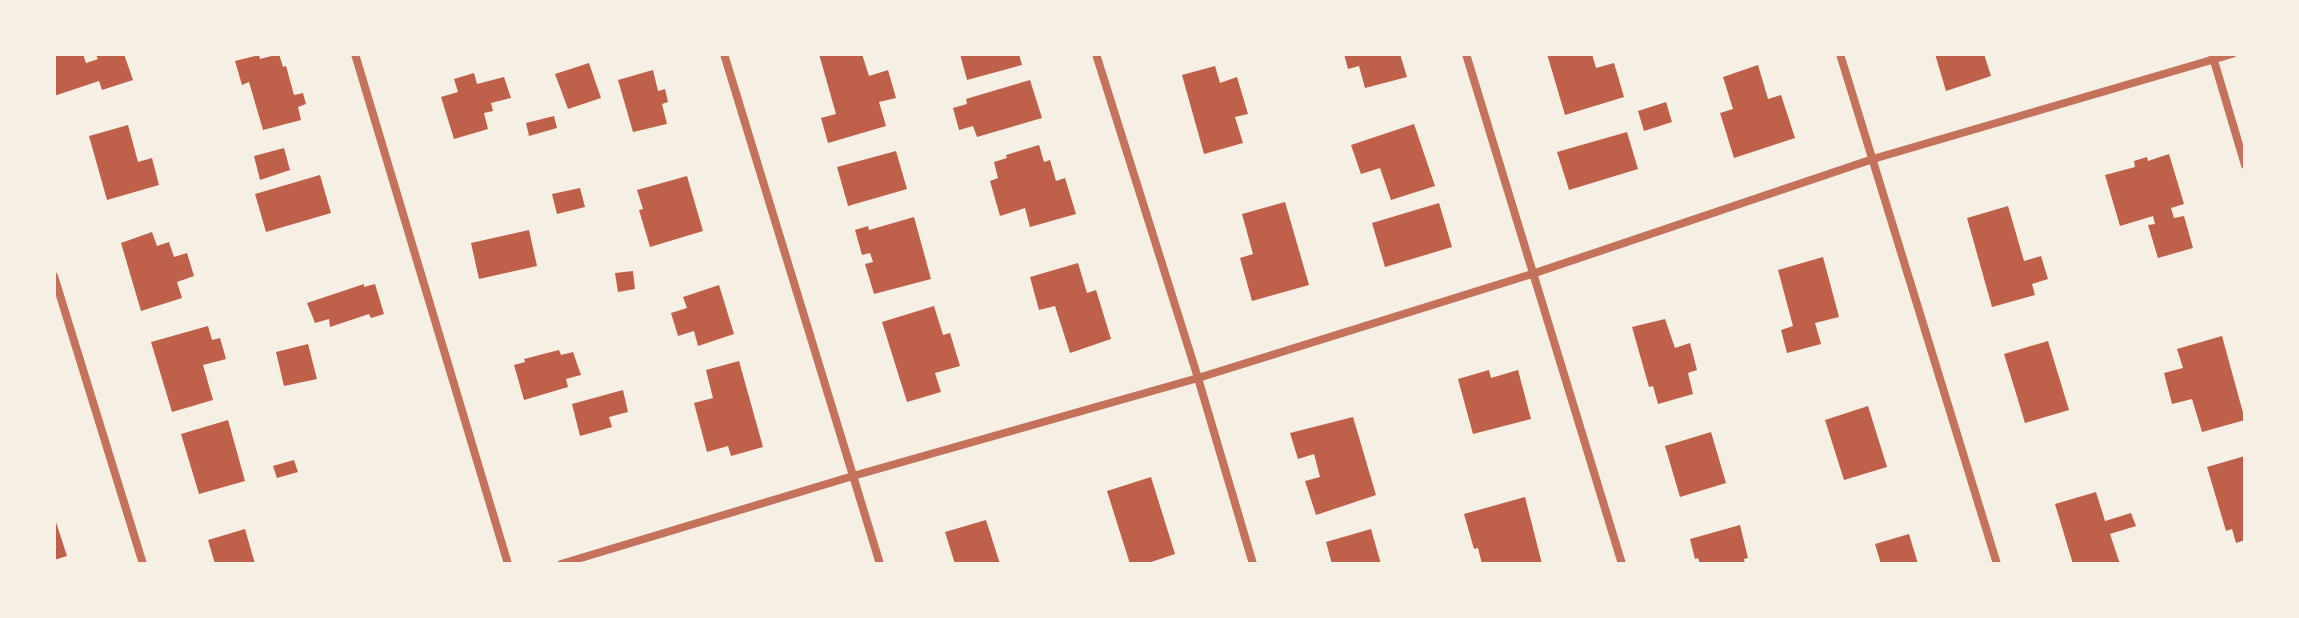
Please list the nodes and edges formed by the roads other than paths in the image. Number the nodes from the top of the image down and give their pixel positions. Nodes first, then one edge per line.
1 (355, 54) edge
2 (724, 54) edge
3 (1096, 54) edge
4 (1466, 54) edge
5 (1840, 54) edge
6 (2232, 54) edge
7 (2213, 57) edge
8 (1873, 159) junction
9 (2245, 165) edge
10 (1532, 274) junction
11 (54, 276) edge
12 (1198, 378) junction
13 (853, 476) junction
14 (143, 564) edge
15 (508, 564) edge
16 (561, 564) edge
17 (880, 564) edge
18 (1253, 564) edge
19 (1622, 564) edge
20 (1997, 564) edge

1 - 15 street
2 - 13 street
3 - 12 street
4 - 10 street
5 - 8 street
6 - 7 street
7 - 8 street
7 - 9 street
8 - 10 street
8 - 20 street
10 - 12 street
10 - 19 street
11 - 14 street
12 - 13 street
12 - 18 street
13 - 16 street
13 - 17 street

